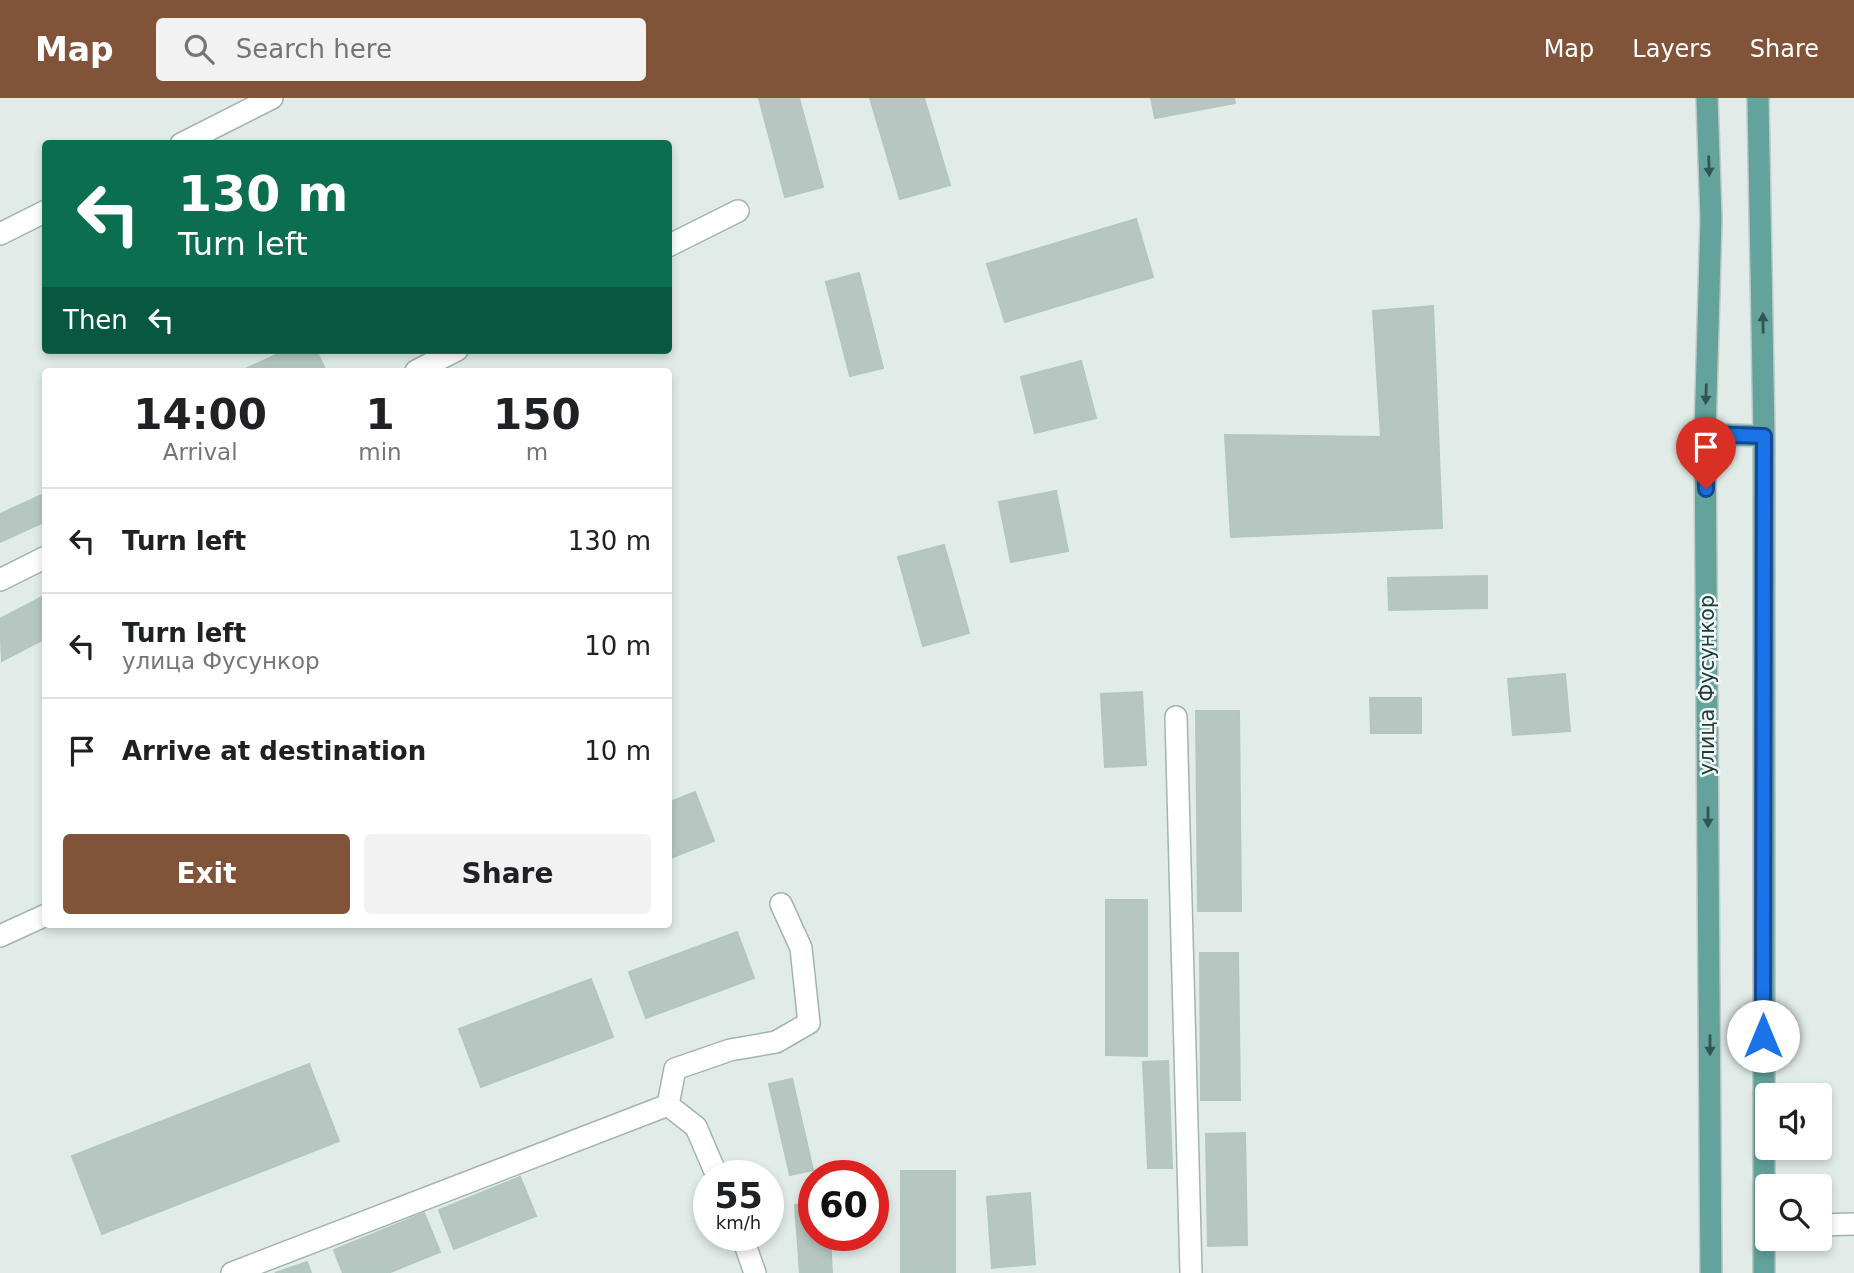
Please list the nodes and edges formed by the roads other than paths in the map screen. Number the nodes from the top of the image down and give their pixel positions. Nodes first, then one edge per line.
1 (272, 98) edge
2 (1707, 98) edge
3 (1758, 98) edge
4 (189, 140) edge
5 (738, 211) dead end
6 (42, 213) edge
7 (0, 234) edge
8 (672, 244) edge
9 (449, 354) edge
10 (422, 368) edge
11 (1705, 434) junction
12 (1764, 436) junction
13 (42, 559) edge
14 (0, 580) edge
15 (1176, 717) dead end
16 (781, 904) dead end
17 (42, 917) edge
18 (0, 936) edge
19 (667, 1105) junction
20 (710, 1160) edge
21 (1765, 1174) edge
22 (1854, 1224) edge
23 (1832, 1225) edge
24 (747, 1251) edge
25 (1764, 1251) edge
26 (232, 1273) edge
27 (755, 1273) edge
28 (1191, 1273) edge
29 (1711, 1273) edge
30 (1764, 1273) edge

1 - 4 street
2 -> 11 main road, улица Фусункор
12 -> 3 main road
5 - 8 street
6 - 7 street
9 - 10 street
11 - 12 main road
11 -> 29 main road, улица Фусункор
12 - 21 main road
13 - 14 street
15 - 28 street
16 - 19 street
17 - 18 street
19 - 20 street
19 - 26 street
22 - 23 street
24 - 27 street
25 - 30 main road

